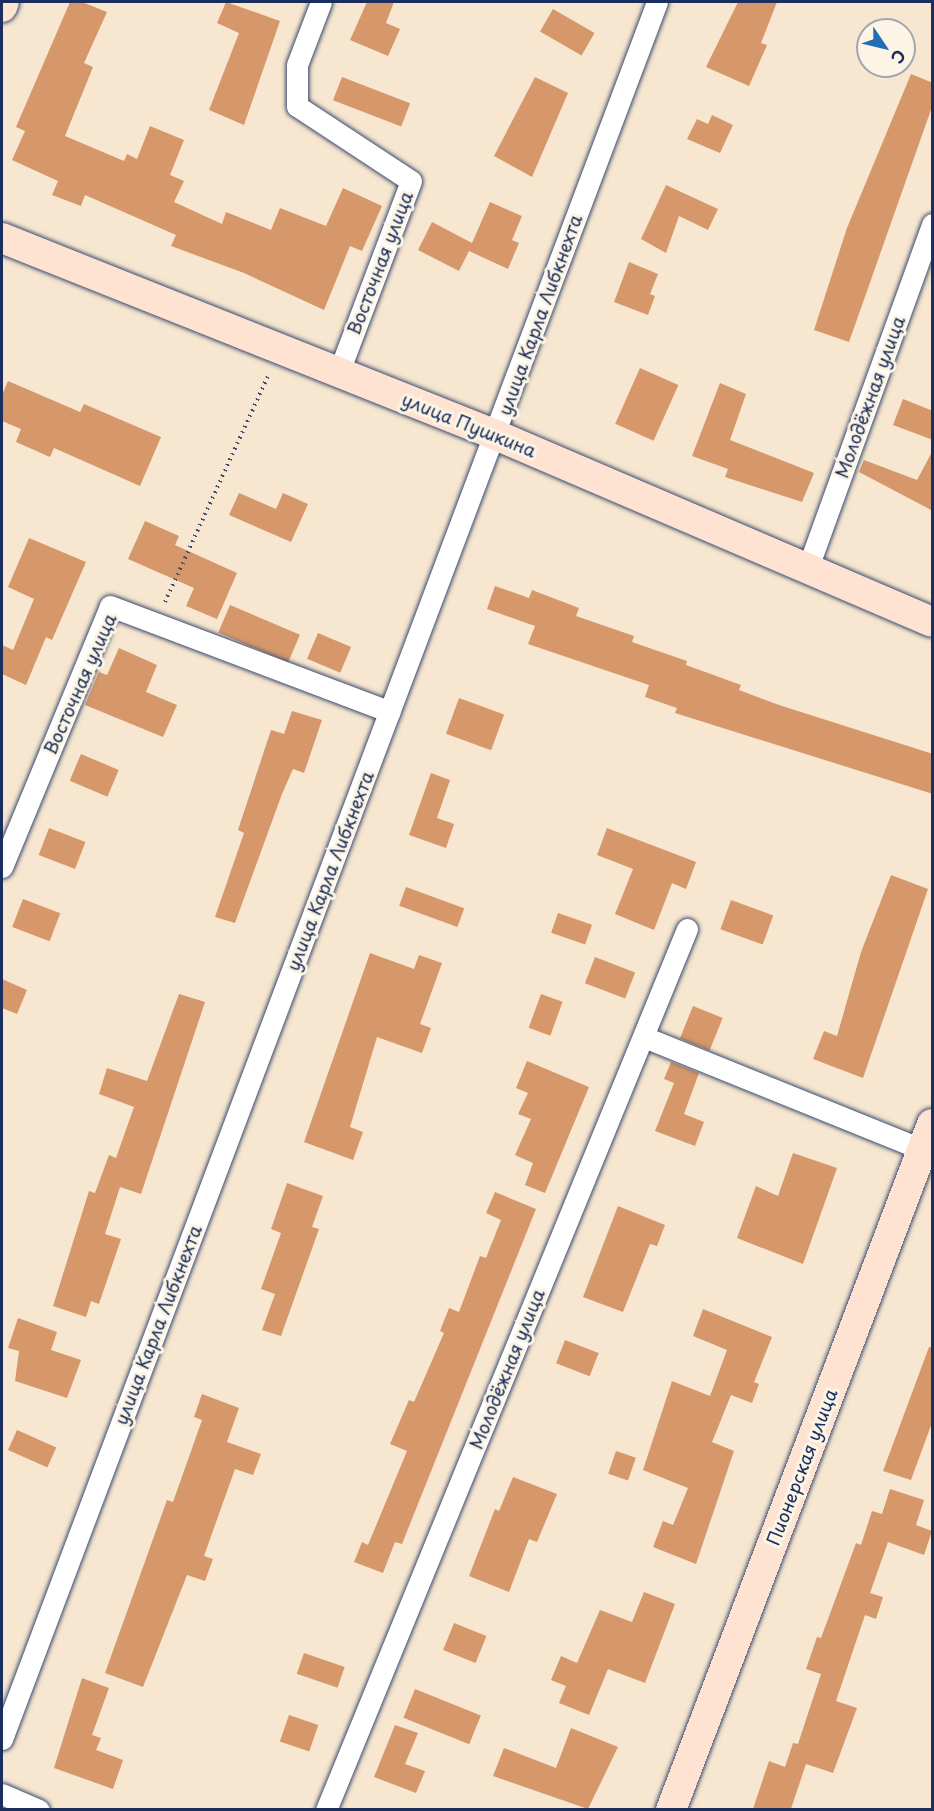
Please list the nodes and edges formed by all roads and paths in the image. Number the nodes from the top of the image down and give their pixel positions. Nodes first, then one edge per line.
1 (4, 2) edge
2 (321, 2) edge
3 (657, 2) edge
4 (2, 8) edge
5 (933, 224) edge
6 (2, 238) edge
7 (281, 349) junction
8 (339, 372) junction
9 (496, 435) junction
10 (807, 570) junction
11 (156, 622) junction
12 (933, 622) edge
13 (390, 712) junction
14 (2, 867) edge
15 (687, 928) dead end
16 (644, 1037) junction
17 (928, 1137) edge
18 (2, 1739) edge
19 (2, 1794) edge
20 (39, 1809) edge
21 (326, 1809) edge
22 (671, 1809) edge

1 - 4 street
2 - 8 street, Восточная улица
3 - 9 street, улица Карла Либкнехта
5 - 10 street, Молодёжная улица
6 - 7 street, улица Пушкина
7 - 8 street, улица Пушкина
7 - 11 path
8 - 9 street, улица Пушкина
9 - 10 street, улица Пушкина
9 - 13 street, улица Карла Либкнехта
10 - 12 street, улица Пушкина
11 - 13 street, Восточная улица
11 - 14 street, Восточная улица
13 - 18 street, улица Карла Либкнехта
15 - 16 street, Молодёжная улица
16 - 17 street
16 - 21 street, Молодёжная улица
17 - 22 street, Пионерская улица
19 - 20 street

